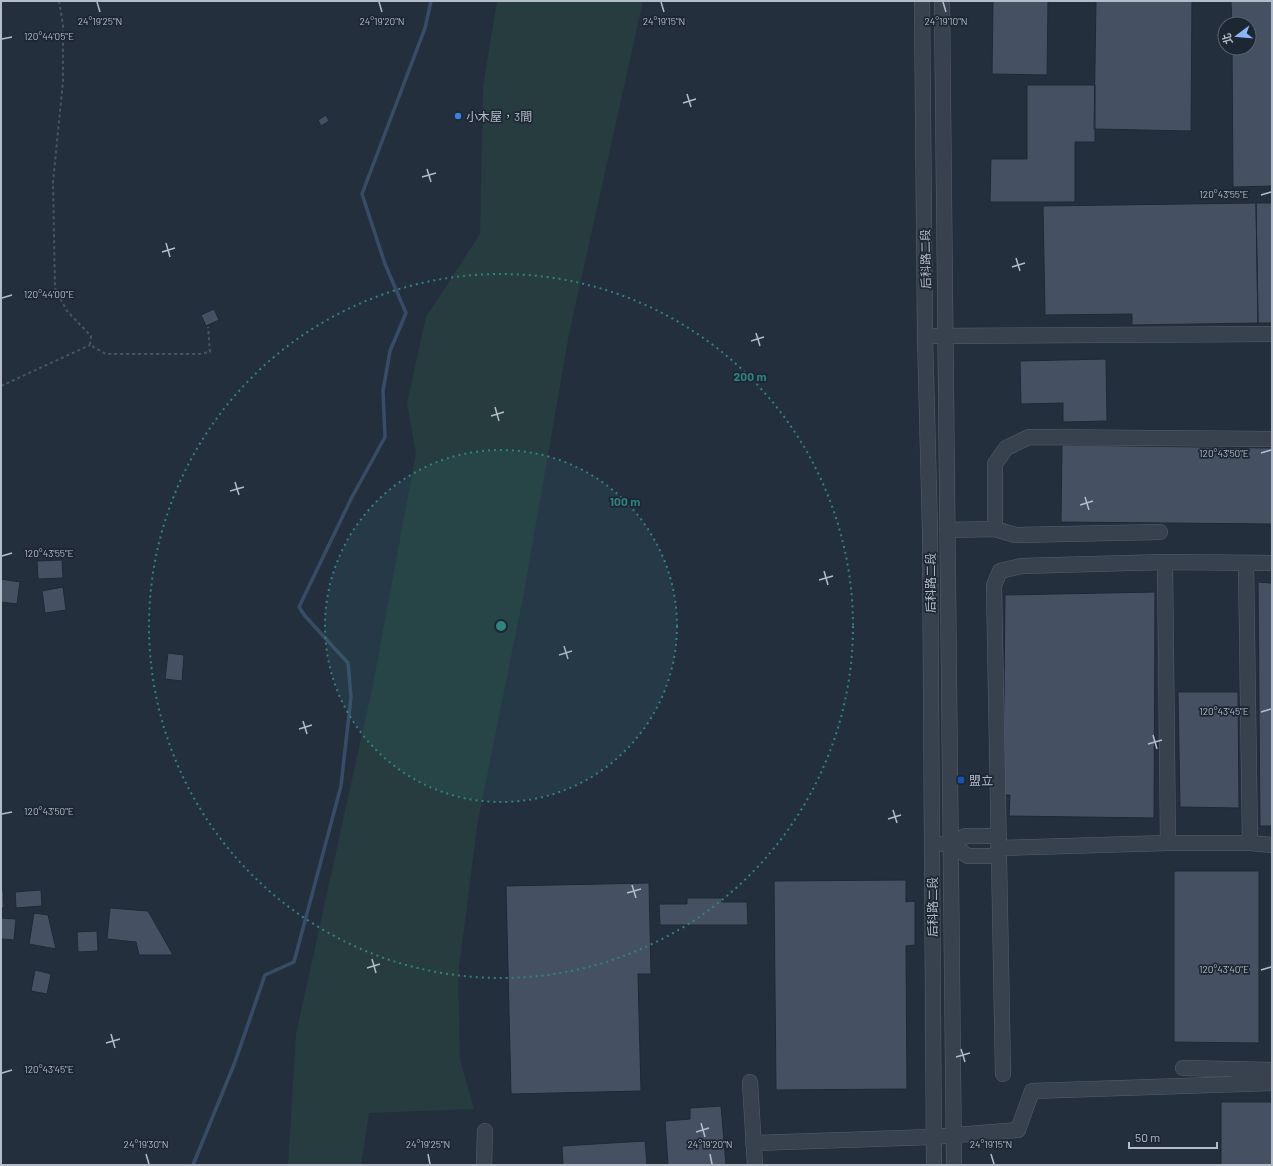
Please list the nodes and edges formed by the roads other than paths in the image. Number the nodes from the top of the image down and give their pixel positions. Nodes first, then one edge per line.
1 (922, 1) edge
2 (942, 1) edge
3 (1272, 334) edge
4 (926, 336) junction
5 (946, 336) junction
6 (1272, 439) edge
7 (996, 529) junction
8 (948, 530) junction
9 (1160, 532) dead end
10 (1165, 562) junction
11 (1246, 563) junction
12 (1272, 563) edge
13 (1168, 843) junction
14 (1250, 843) junction
15 (931, 844) junction
16 (950, 844) junction
17 (1272, 845) edge
18 (998, 847) junction
19 (1183, 1068) dead end
20 (1272, 1070) edge
21 (1004, 1074) dead end
22 (750, 1082) dead end
23 (1272, 1083) edge
24 (485, 1131) dead end
25 (954, 1134) junction
26 (932, 1137) junction
27 (753, 1143) junction
28 (484, 1165) edge
29 (755, 1165) edge
30 (934, 1165) edge
31 (954, 1165) edge

1 - 4 street, 后科路二段
2 - 5 street, 后科路二段
3 - 5 street
4 - 5 street
4 - 15 street, 后科路二段
5 - 8 street, 后科路二段
6 - 7 street
7 - 8 street
7 - 9 street
8 - 16 street, 后科路二段
10 - 11 street
10 - 13 street
10 - 18 street
11 - 12 street
11 - 14 street
13 - 14 street
13 - 18 street
14 - 17 street
15 - 16 street
15 - 26 street, 后科路二段
16 - 18 street
16 - 18 street
16 - 25 street, 后科路二段
18 - 21 street
19 - 20 street
22 - 27 street
23 - 25 street
24 - 28 street
25 - 26 street
25 - 31 street, 后科路二段
26 - 27 street
26 - 30 street, 后科路二段
27 - 29 street

